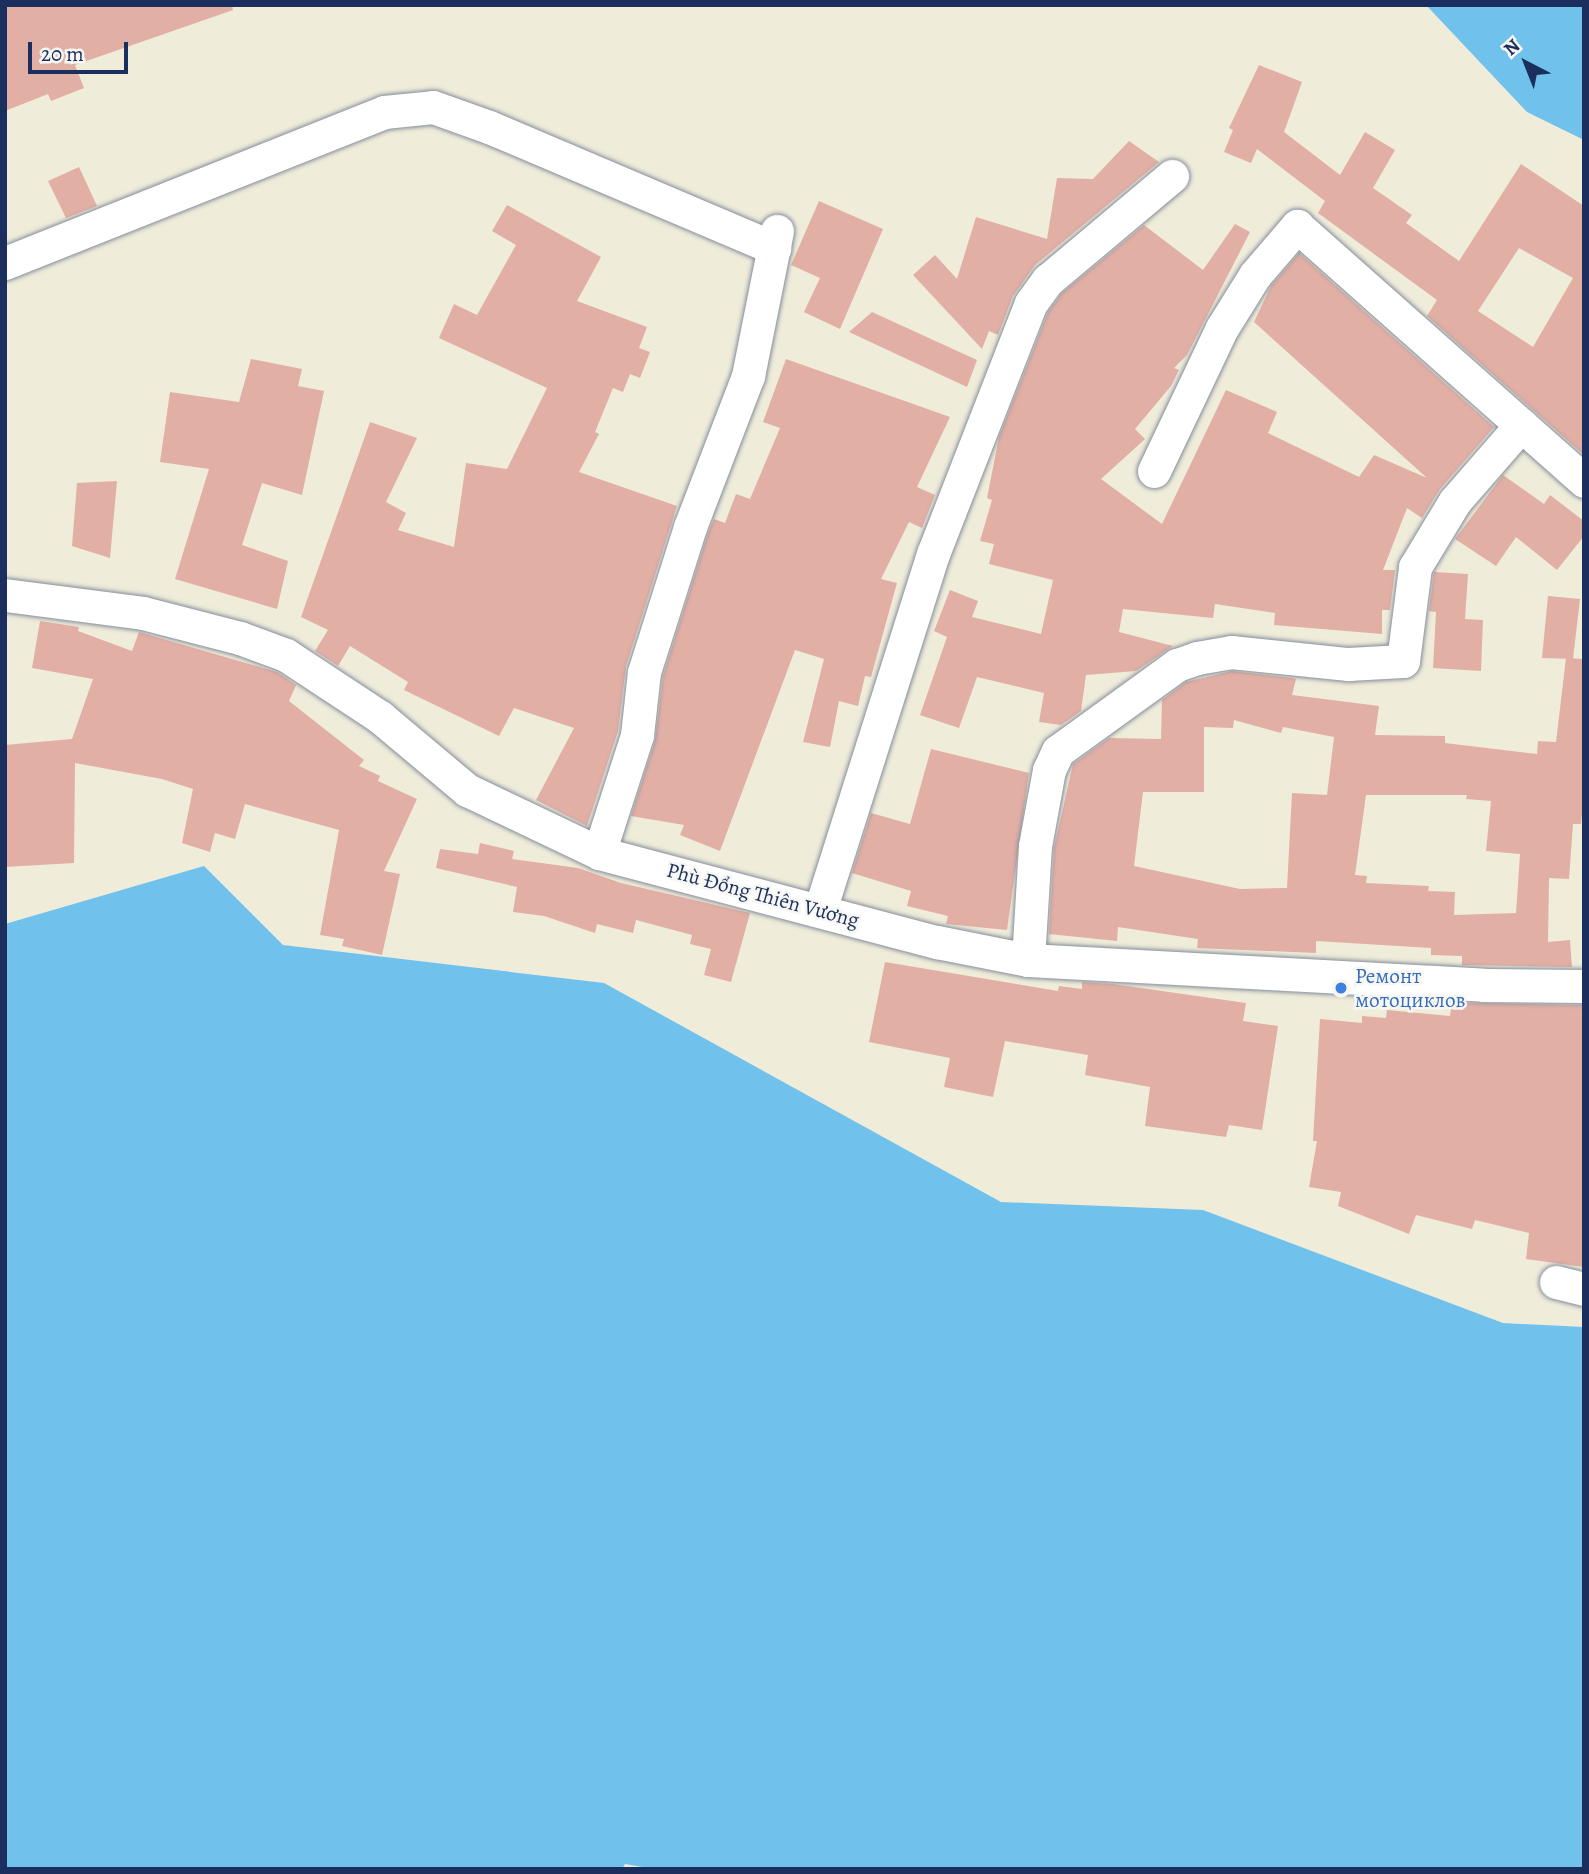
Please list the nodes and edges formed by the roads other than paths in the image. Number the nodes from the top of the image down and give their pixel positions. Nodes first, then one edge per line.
1 (1172, 176) dead end
2 (5, 263) edge
3 (1521, 425) junction
4 (1154, 471) dead end
5 (1584, 481) edge
6 (5, 595) edge
7 (599, 853) junction
8 (820, 910) junction
9 (1028, 960) junction
10 (1584, 986) edge

1 - 8 street
2 - 7 street
3 - 4 street
3 - 5 street
3 - 9 street
6 - 7 street, Phù Đổng Thiên Vương
7 - 8 street, Phù Đổng Thiên Vương
8 - 9 street, Phù Đổng Thiên Vương
9 - 10 street, Phù Đổng Thiên Vương

